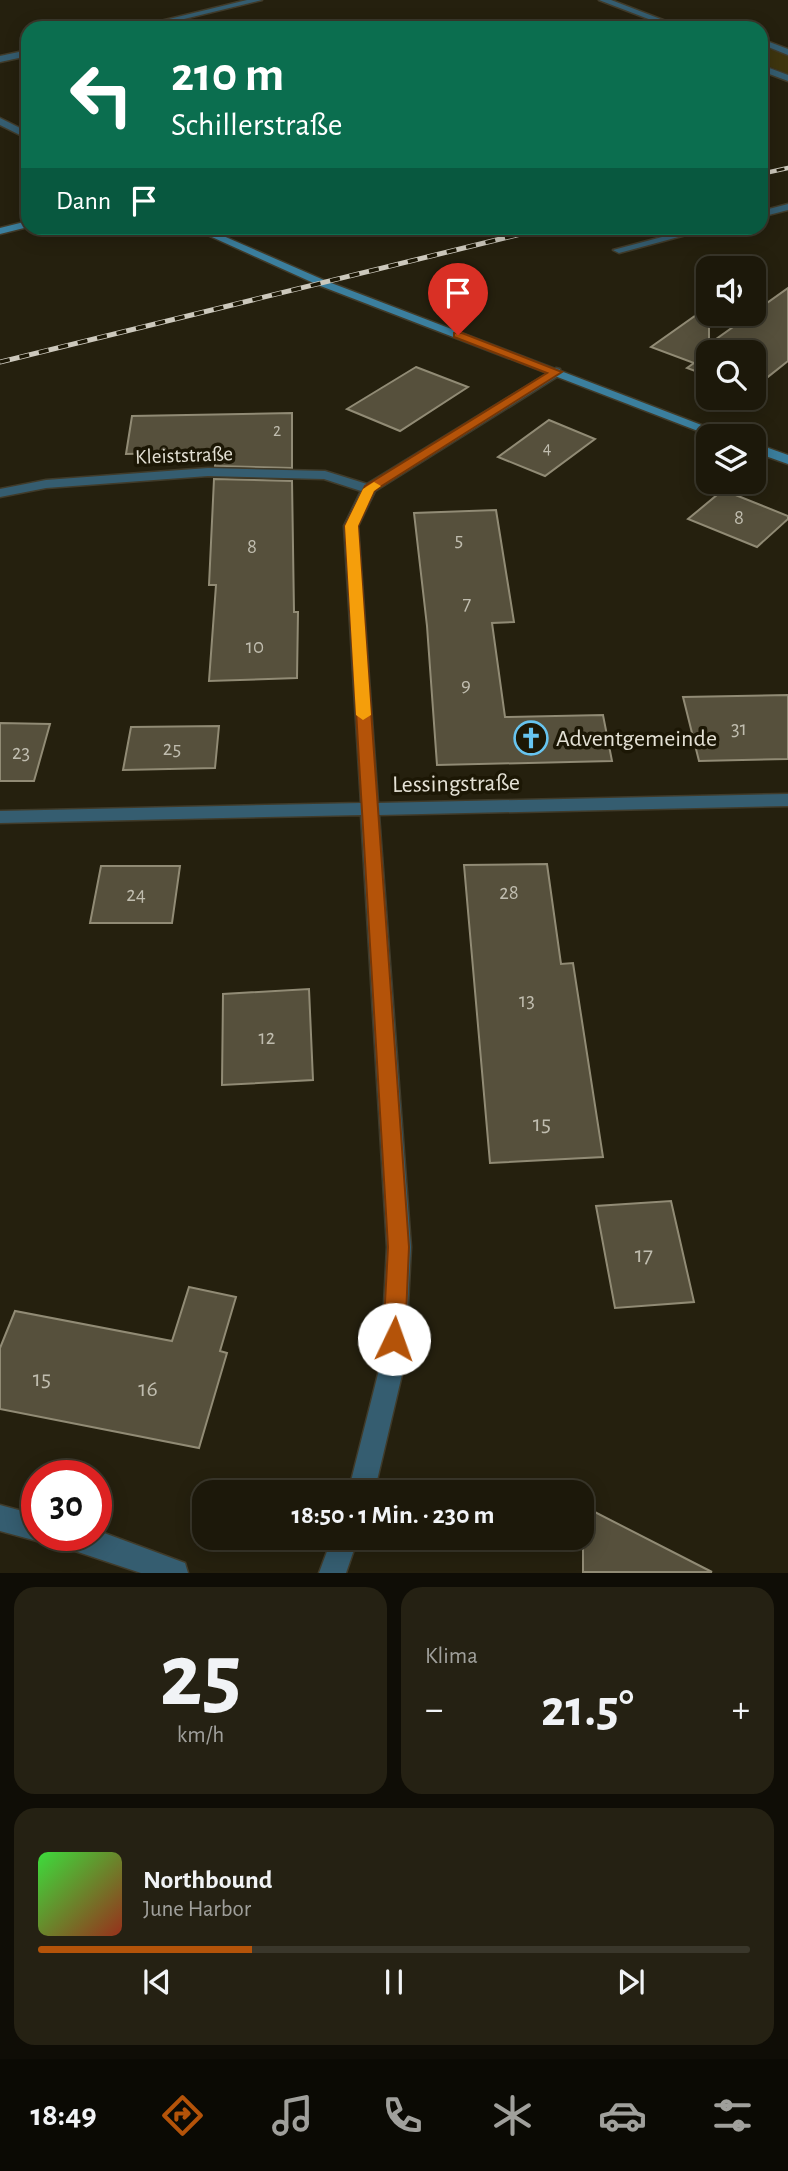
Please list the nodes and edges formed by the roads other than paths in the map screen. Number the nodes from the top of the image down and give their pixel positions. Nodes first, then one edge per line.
1 (258, 0) edge
2 (603, 0) edge
3 (166, 21) edge
4 (661, 21) edge
5 (768, 44) edge
6 (788, 52) edge
7 (21, 54) edge
8 (0, 59) edge
9 (768, 71) edge
10 (788, 78) edge
11 (0, 121) edge
12 (21, 132) edge
13 (788, 207) edge
14 (768, 212) edge
15 (21, 226) edge
16 (0, 231) edge
17 (213, 235) edge
18 (679, 235) edge
19 (619, 250) dead end
20 (556, 372) junction
21 (696, 425) edge
22 (766, 452) edge
23 (788, 460) edge
24 (369, 489) junction
25 (0, 493) edge
26 (788, 800) edge
27 (369, 810) junction
28 (0, 817) edge
29 (365, 1480) edge
30 (0, 1518) edge
31 (21, 1524) edge
32 (112, 1548) edge
33 (341, 1550) edge
34 (176, 1573) edge
35 (332, 1573) edge

1 - 3 street
2 - 4 street
5 - 6 street
7 - 8 street
9 - 10 street
11 - 12 street
13 - 14 street
15 - 16 main road
17 - 20 main road
18 - 19 street
20 - 21 main road
20 - 24 street
22 - 23 main road
24 - 25 street, Kleiststraße
24 - 27 street
26 - 27 street, Lessingstraße
27 - 28 street, Lessingstraße
27 - 29 street
30 - 31 street
32 - 34 street
33 - 35 street

